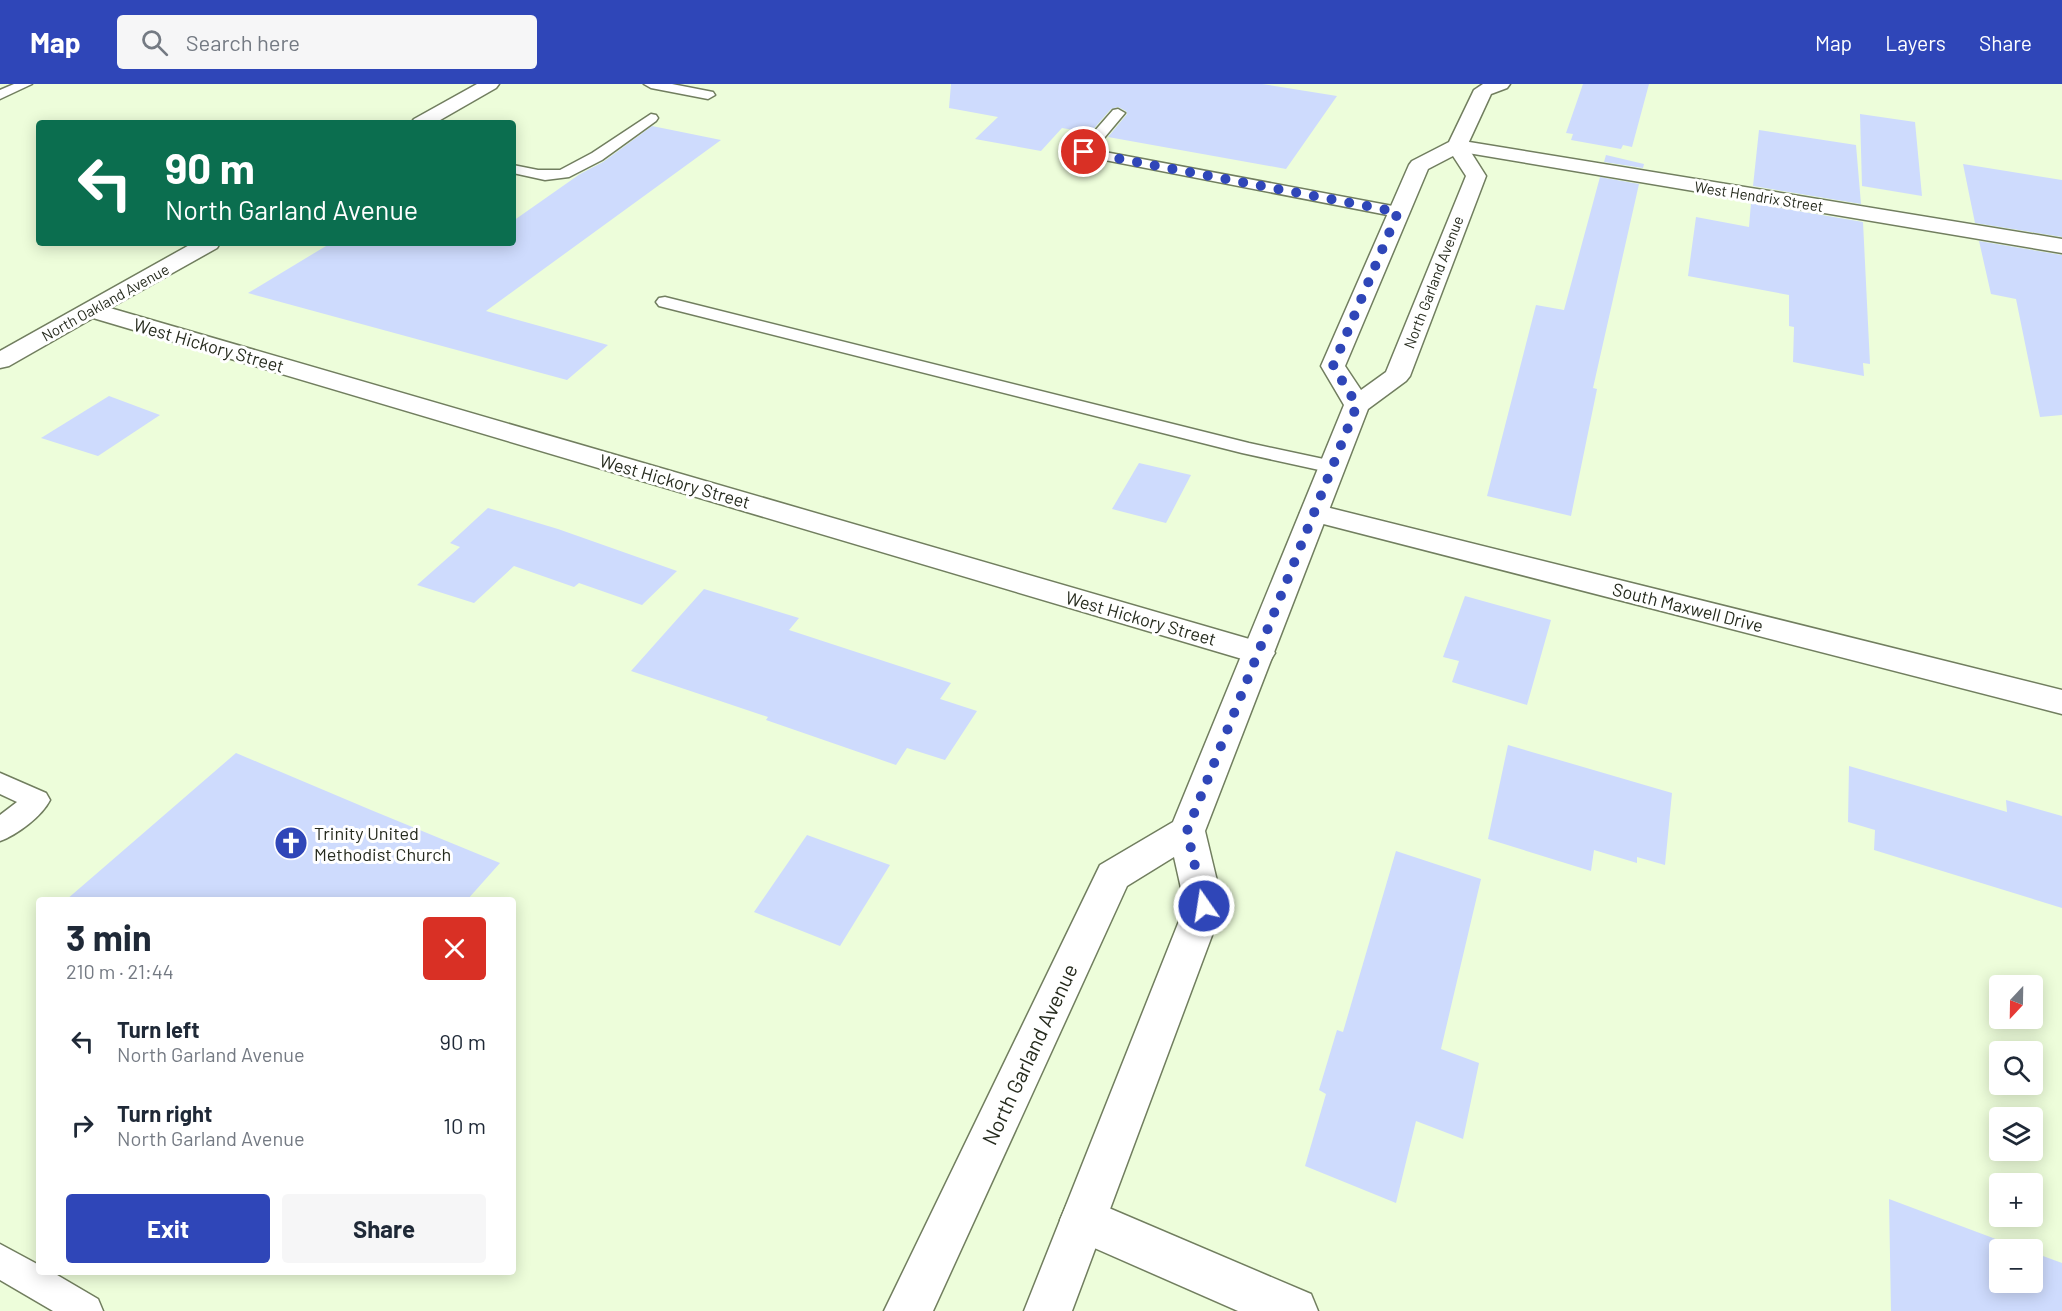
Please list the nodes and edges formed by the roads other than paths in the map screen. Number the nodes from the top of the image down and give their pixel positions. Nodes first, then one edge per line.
1 (25, 84) edge
2 (490, 84) edge
3 (651, 84) edge
4 (1487, 86) edge
5 (708, 94) dead end
6 (0, 95) edge
7 (1118, 113) dead end
8 (651, 118) dead end
9 (426, 120) edge
10 (1457, 146) junction
11 (516, 170) edge
12 (1398, 212) junction
13 (204, 246) edge
14 (2062, 246) edge
15 (665, 302) dead end
16 (90, 310) junction
17 (0, 361) edge
18 (1357, 405) junction
19 (1333, 467) junction
20 (1314, 513) junction
21 (1259, 653) junction
22 (2062, 702) edge
23 (0, 783) edge
24 (0, 830) edge
25 (1187, 831) junction
26 (1083, 1220) junction
27 (0, 1261) edge
28 (86, 1311) edge
29 (908, 1311) edge
30 (1048, 1311) edge
31 (1294, 1311) edge

1 - 6 lane
2 - 9 street
3 - 5 lane
4 - 10 street
7 - 12 lane
8 - 11 lane
10 - 12 street
10 - 14 street, West Hendrix Street
10 - 18 street, North Garland Avenue
12 - 18 street
13 - 16 street, North Oakland Avenue
15 - 19 lane
16 - 17 street, North Oakland Avenue
16 - 21 street, West Hickory Street
18 - 19 street
19 - 20 street
20 - 21 street
20 - 22 street, South Maxwell Drive
21 - 25 street
23 - 24 lane
25 - 26 street
25 - 29 street, North Garland Avenue
26 - 30 street
26 - 31 street
27 - 28 lane

